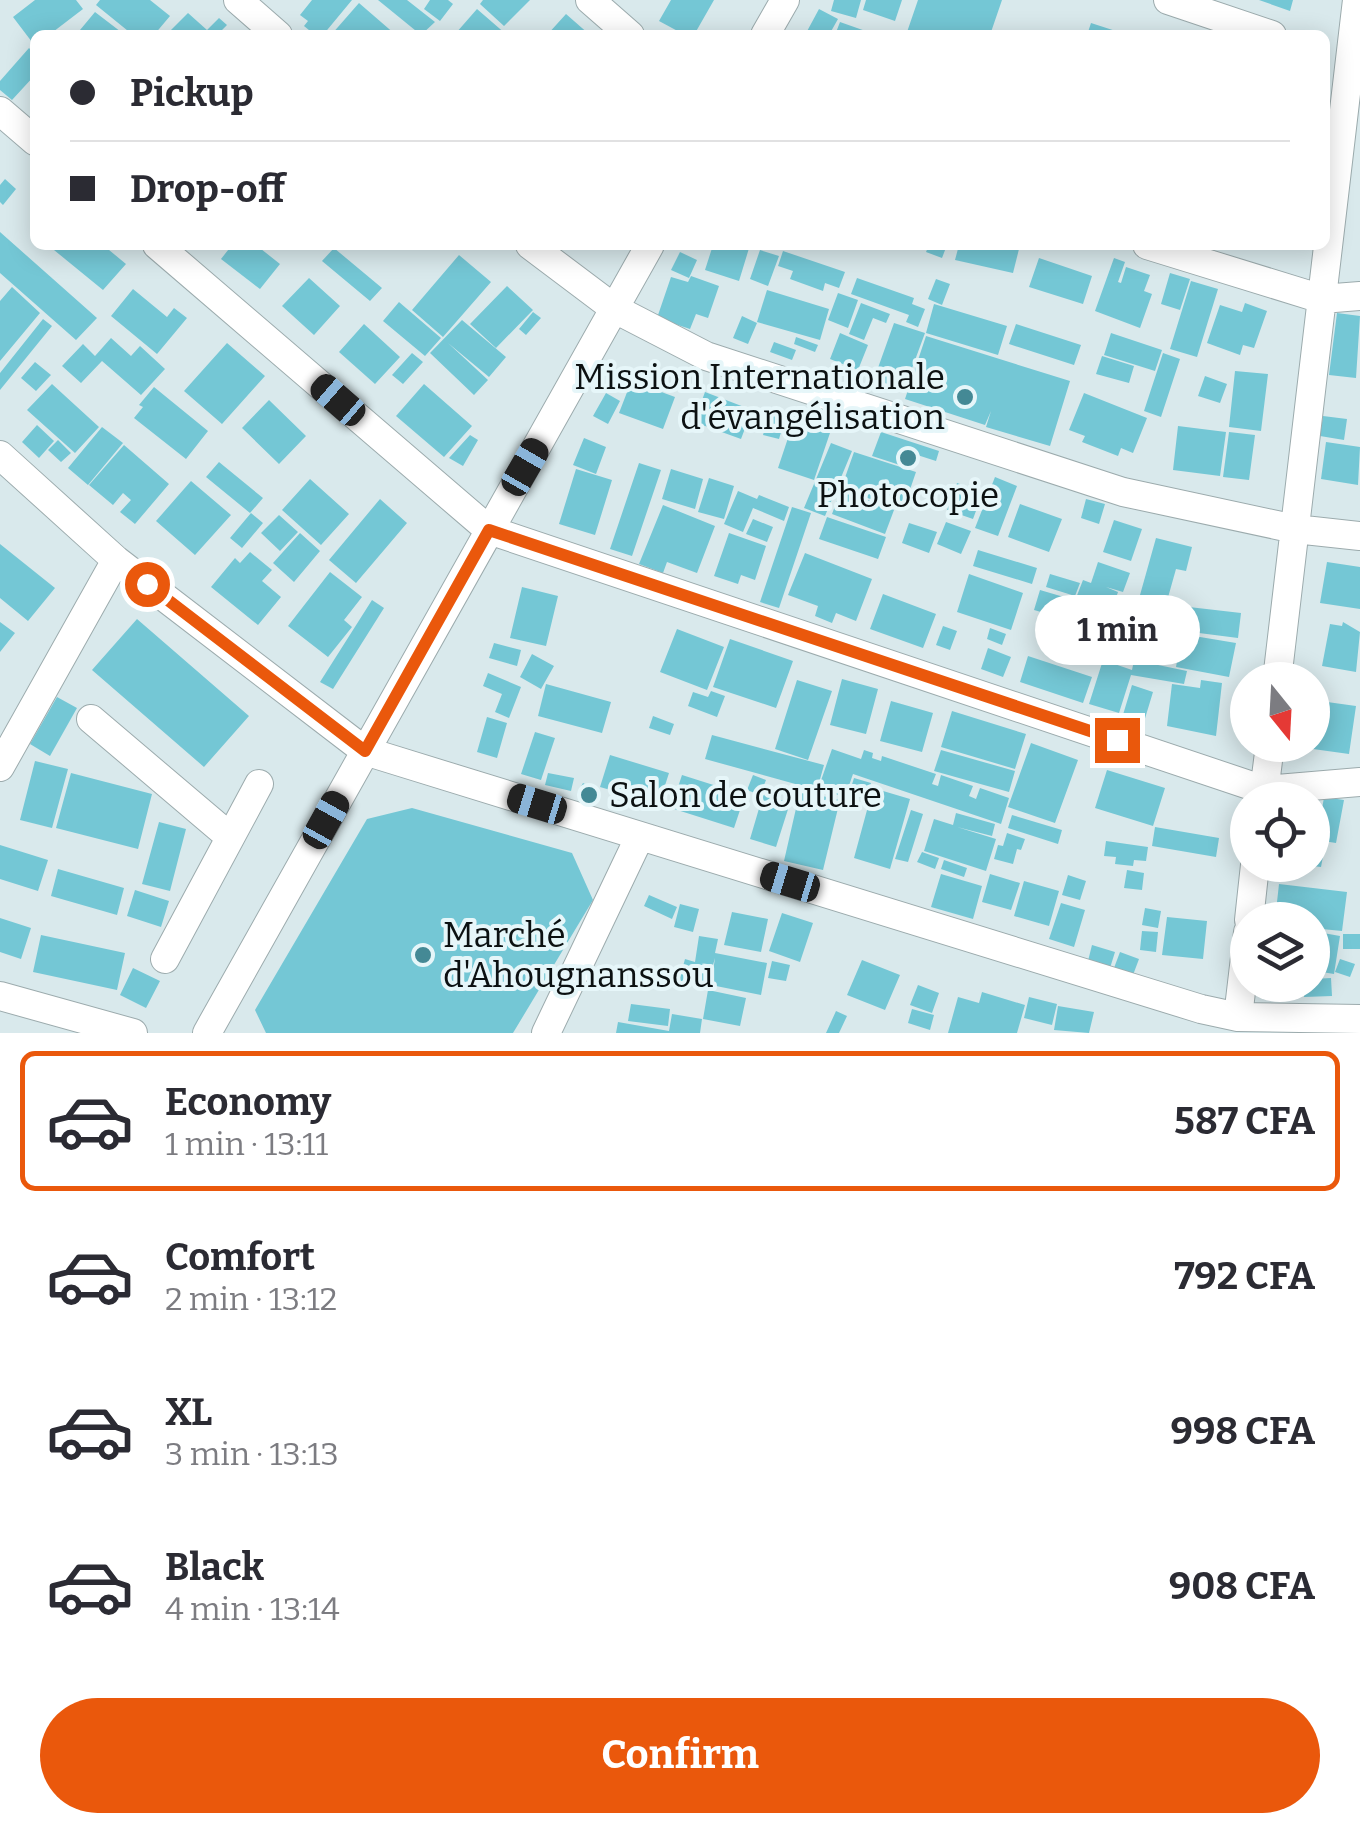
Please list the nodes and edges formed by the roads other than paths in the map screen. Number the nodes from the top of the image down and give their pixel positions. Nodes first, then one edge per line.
1 (238, 0) edge
2 (590, 0) edge
3 (785, 0) edge
4 (1168, 0) edge
5 (1357, 0) edge
6 (272, 30) edge
7 (624, 30) edge
8 (768, 30) edge
9 (1257, 30) edge
10 (1345, 58) edge
11 (0, 111) edge
12 (30, 137) edge
13 (1330, 215) edge
14 (162, 250) edge
15 (537, 250) edge
16 (647, 250) edge
17 (1163, 250) edge
18 (1327, 250) edge
19 (1360, 296) edge
20 (1322, 299) junction
21 (615, 309) junction
22 (0, 455) edge
23 (489, 530) junction
24 (1295, 530) junction
25 (1360, 536) edge
26 (116, 560) junction
27 (1279, 662) edge
28 (91, 719) dead end
29 (365, 751) junction
30 (0, 766) edge
31 (1360, 782) edge
32 (1230, 783) edge
33 (258, 784) dead end
34 (1330, 786) edge
35 (640, 836) junction
36 (230, 837) junction
37 (165, 959) dead end
38 (0, 996) edge
39 (1240, 1002) edge
40 (1238, 1016) junction
41 (1360, 1018) edge
42 (1199, 1021) edge
43 (133, 1033) edge
44 (207, 1033) edge
45 (546, 1033) edge

1 - 6 street
2 - 7 street
3 - 8 street
4 - 9 street
5 - 10 street
10 - 13 street
11 - 12 street
14 - 23 street
15 - 21 street
16 - 21 street
17 - 20 street
18 - 20 street
19 - 20 street
20 - 24 street
21 - 23 street
21 - 24 street
22 - 26 street
23 - 29 street
23 - 32 street
24 - 25 street
24 - 27 street
26 - 29 street
26 - 30 street
28 - 36 street
29 - 35 street
29 - 44 street
31 - 34 street
33 - 36 street
35 - 42 street
35 - 45 street
36 - 37 street
38 - 43 street
39 - 40 street
40 - 41 street
40 - 42 street

